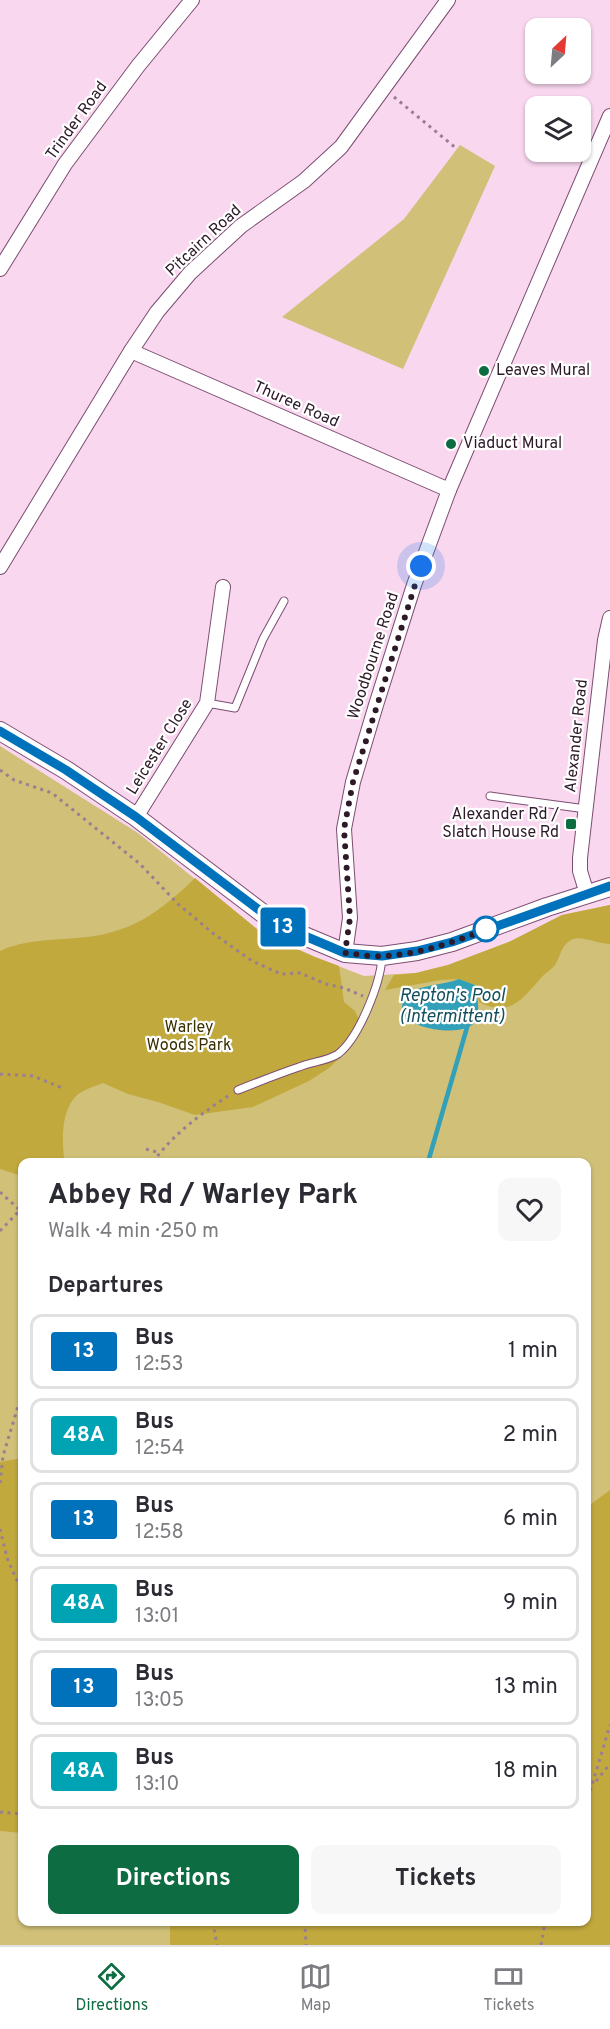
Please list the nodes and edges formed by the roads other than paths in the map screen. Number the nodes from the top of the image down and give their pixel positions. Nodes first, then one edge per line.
1 (192, 0) edge
2 (448, 0) edge
3 (610, 116) edge
4 (0, 269) edge
5 (130, 351) junction
6 (449, 490) junction
7 (0, 567) edge
8 (223, 587) dead end
9 (284, 601) dead end
10 (610, 618) edge
11 (207, 703) junction
12 (610, 719) edge
13 (595, 722) junction
14 (0, 731) edge
15 (490, 796) dead end
16 (586, 809) junction
17 (136, 817) junction
18 (610, 886) edge
19 (587, 894) junction
20 (345, 953) junction
21 (382, 956) junction
22 (238, 1090) road end

1 - 4 street, Trinder Road
2 - 5 street, Pitcairn Road
3 - 6 street, Woodbourne Road
5 - 6 street, Thuree Road
5 - 7 street, Pitcairn Road
6 - 20 street, Woodbourne Road
8 - 11 street, Leicester Close
9 - 11 lane
10 - 13 street, Alexander Road
11 - 17 street, Leicester Close
12 - 13 street
13 - 16 street, Alexander Road
14 - 17 street
15 - 16 lane
16 - 19 street, Alexander Road
17 - 20 street
18 - 19 street
19 - 21 street
20 - 21 street
21 - 22 lane

